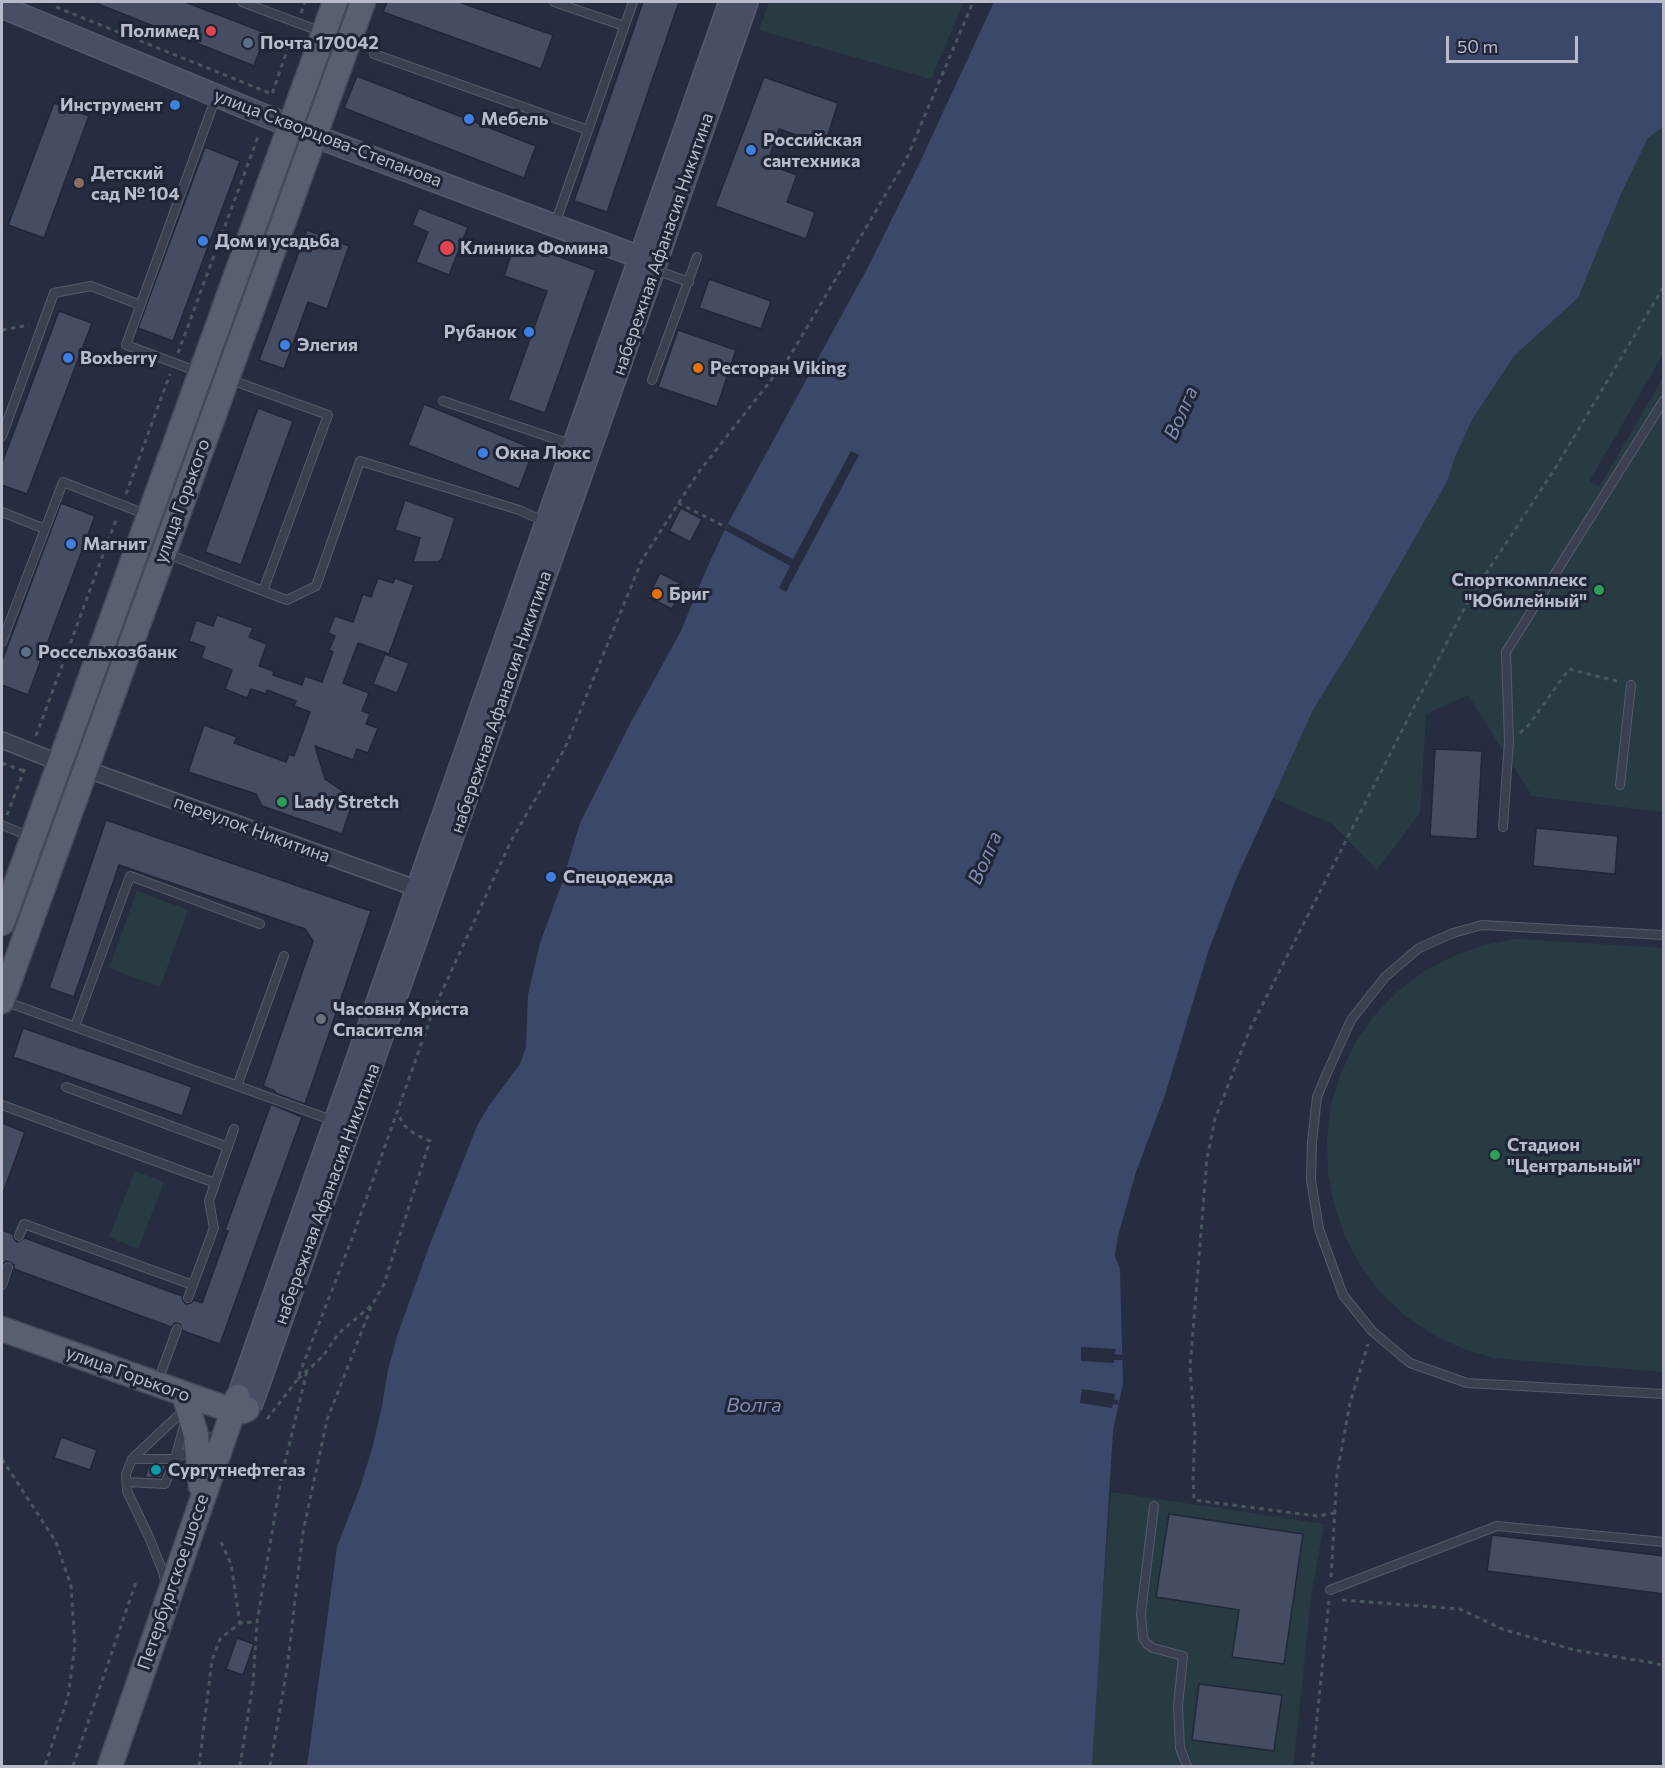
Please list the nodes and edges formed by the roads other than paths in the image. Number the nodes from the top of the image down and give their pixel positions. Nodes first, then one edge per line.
1 (242, 2) edge
2 (335, 2) edge
3 (363, 2) edge
4 (554, 2) edge
5 (633, 2) edge
6 (730, 2) edge
7 (747, 2) edge
8 (2, 7) edge
9 (624, 26) junction
10 (324, 33) junction
11 (374, 54) dead end
12 (217, 96) junction
13 (290, 126) junction
14 (588, 130) junction
15 (314, 136) junction
16 (554, 225) junction
17 (697, 257) dead end
18 (649, 260) junction
19 (688, 282) junction
20 (140, 305) junction
21 (201, 372) junction
22 (227, 378) junction
23 (652, 380) dead end
24 (1664, 400) edge
25 (443, 401) dead end
26 (2, 436) edge
27 (574, 446) junction
28 (2, 512) edge
29 (149, 515) junction
30 (547, 523) junction
31 (45, 529) junction
32 (164, 552) junction
33 (263, 591) junction
34 (2, 641) edge
35 (1631, 685) road end
36 (2, 740) edge
37 (60, 763) junction
38 (86, 769) junction
39 (1620, 785) dead end
40 (2, 826) edge
41 (1503, 827) dead end
42 (32, 837) junction
43 (418, 889) junction
44 (2, 923) edge
45 (260, 924) dead end
46 (1664, 935) edge
47 (284, 957) dead end
48 (2, 1000) edge
49 (75, 1026) junction
50 (237, 1086) junction
51 (66, 1087) dead end
52 (2, 1105) edge
53 (335, 1122) junction
54 (234, 1130) dead end
55 (228, 1147) junction
56 (215, 1183) junction
57 (19, 1236) dead end
58 (8, 1267) dead end
59 (193, 1285) junction
60 (2, 1286) edge
61 (188, 1298) dead end
62 (2, 1313) edge
63 (2, 1329) edge
64 (177, 1329) dead end
65 (162, 1370) junction
66 (1664, 1394) edge
67 (186, 1400) junction
68 (237, 1410) junction
69 (198, 1445) junction
70 (175, 1458) junction
71 (132, 1459) junction
72 (126, 1482) junction
73 (200, 1503) junction
74 (1154, 1506) dead end
75 (1664, 1542) edge
76 (1330, 1595) road end
77 (168, 1596) junction
78 (110, 1767) edge
79 (126, 1767) edge
80 (1186, 1767) edge

1 - 10 lane
2 - 10 main road, улица Горького
3 - 15 main road, улица Горького
4 - 9 lane
5 - 9 lane
6 - 18 main road, набережная Афанасия Никитина
7 - 18 main road, набережная Афанасия Никитина
8 - 12 main road, улица Скворцова-Степанова
9 - 14 lane
10 - 13 main road, улица Горького
11 - 14 lane
12 - 13 main road, улица Скворцова-Степанова
12 - 20 lane
13 - 15 main road, улица Скворцова-Степанова
13 - 21 main road, улица Горького
14 - 16 lane
15 - 16 main road, улица Скворцова-Степанова
15 - 22 main road, улица Горького
16 - 18 main road, улица Скворцова-Степанова
17 - 19 lane
18 - 19 lane
18 - 27 main road, набережная Афанасия Никитина
18 - 68 main road, набережная Афанасия Никитина
19 - 23 lane
20 - 21 lane
20 - 26 lane
21 - 29 main road, улица Горького
22 - 32 main road, улица Горького
22 - 33 lane
24 - 41 lane
25 - 27 lane
27 - 30 main road, набережная Афанасия Никитина
28 - 31 lane
29 - 31 lane
29 - 37 main road, улица Горького
30 - 33 lane
30 - 43 main road, набережная Афанасия Никитина
31 - 34 lane
32 - 33 lane
32 - 38 main road, улица Горького
35 - 39 lane
36 - 37 street
37 - 42 main road, улица Горького
38 - 43 street, переулок Никитина
38 - 48 main road, улица Горького
40 - 42 lane
42 - 44 main road, улица Горького
43 - 53 main road, набережная Афанасия Никитина
45 - 49 lane
46 - 66 lane
47 - 50 lane
48 - 49 lane
49 - 50 lane
50 - 53 lane
51 - 55 lane
52 - 56 lane
53 - 68 main road, набережная Афанасия Никитина
54 - 55 lane
55 - 56 lane
56 - 59 lane
57 - 59 lane
58 - 60 lane
59 - 61 lane
62 - 65 main road
63 - 67 main road, улица Горького
64 - 65 lane
65 - 68 main road
67 - 68 main road, улица Горького
67 - 69 main road
67 - 70 lane
67 - 71 lane
68 - 69 lane
68 - 73 main road, Петербургское шоссе
68 - 79 main road, Петербургское шоссе
69 - 70 lane
69 - 73 main road
70 - 71 lane
70 - 72 lane
71 - 72 lane
72 - 77 lane
73 - 77 main road, Петербургское шоссе
74 - 80 lane
75 - 76 lane
77 - 78 main road, Петербургское шоссе

